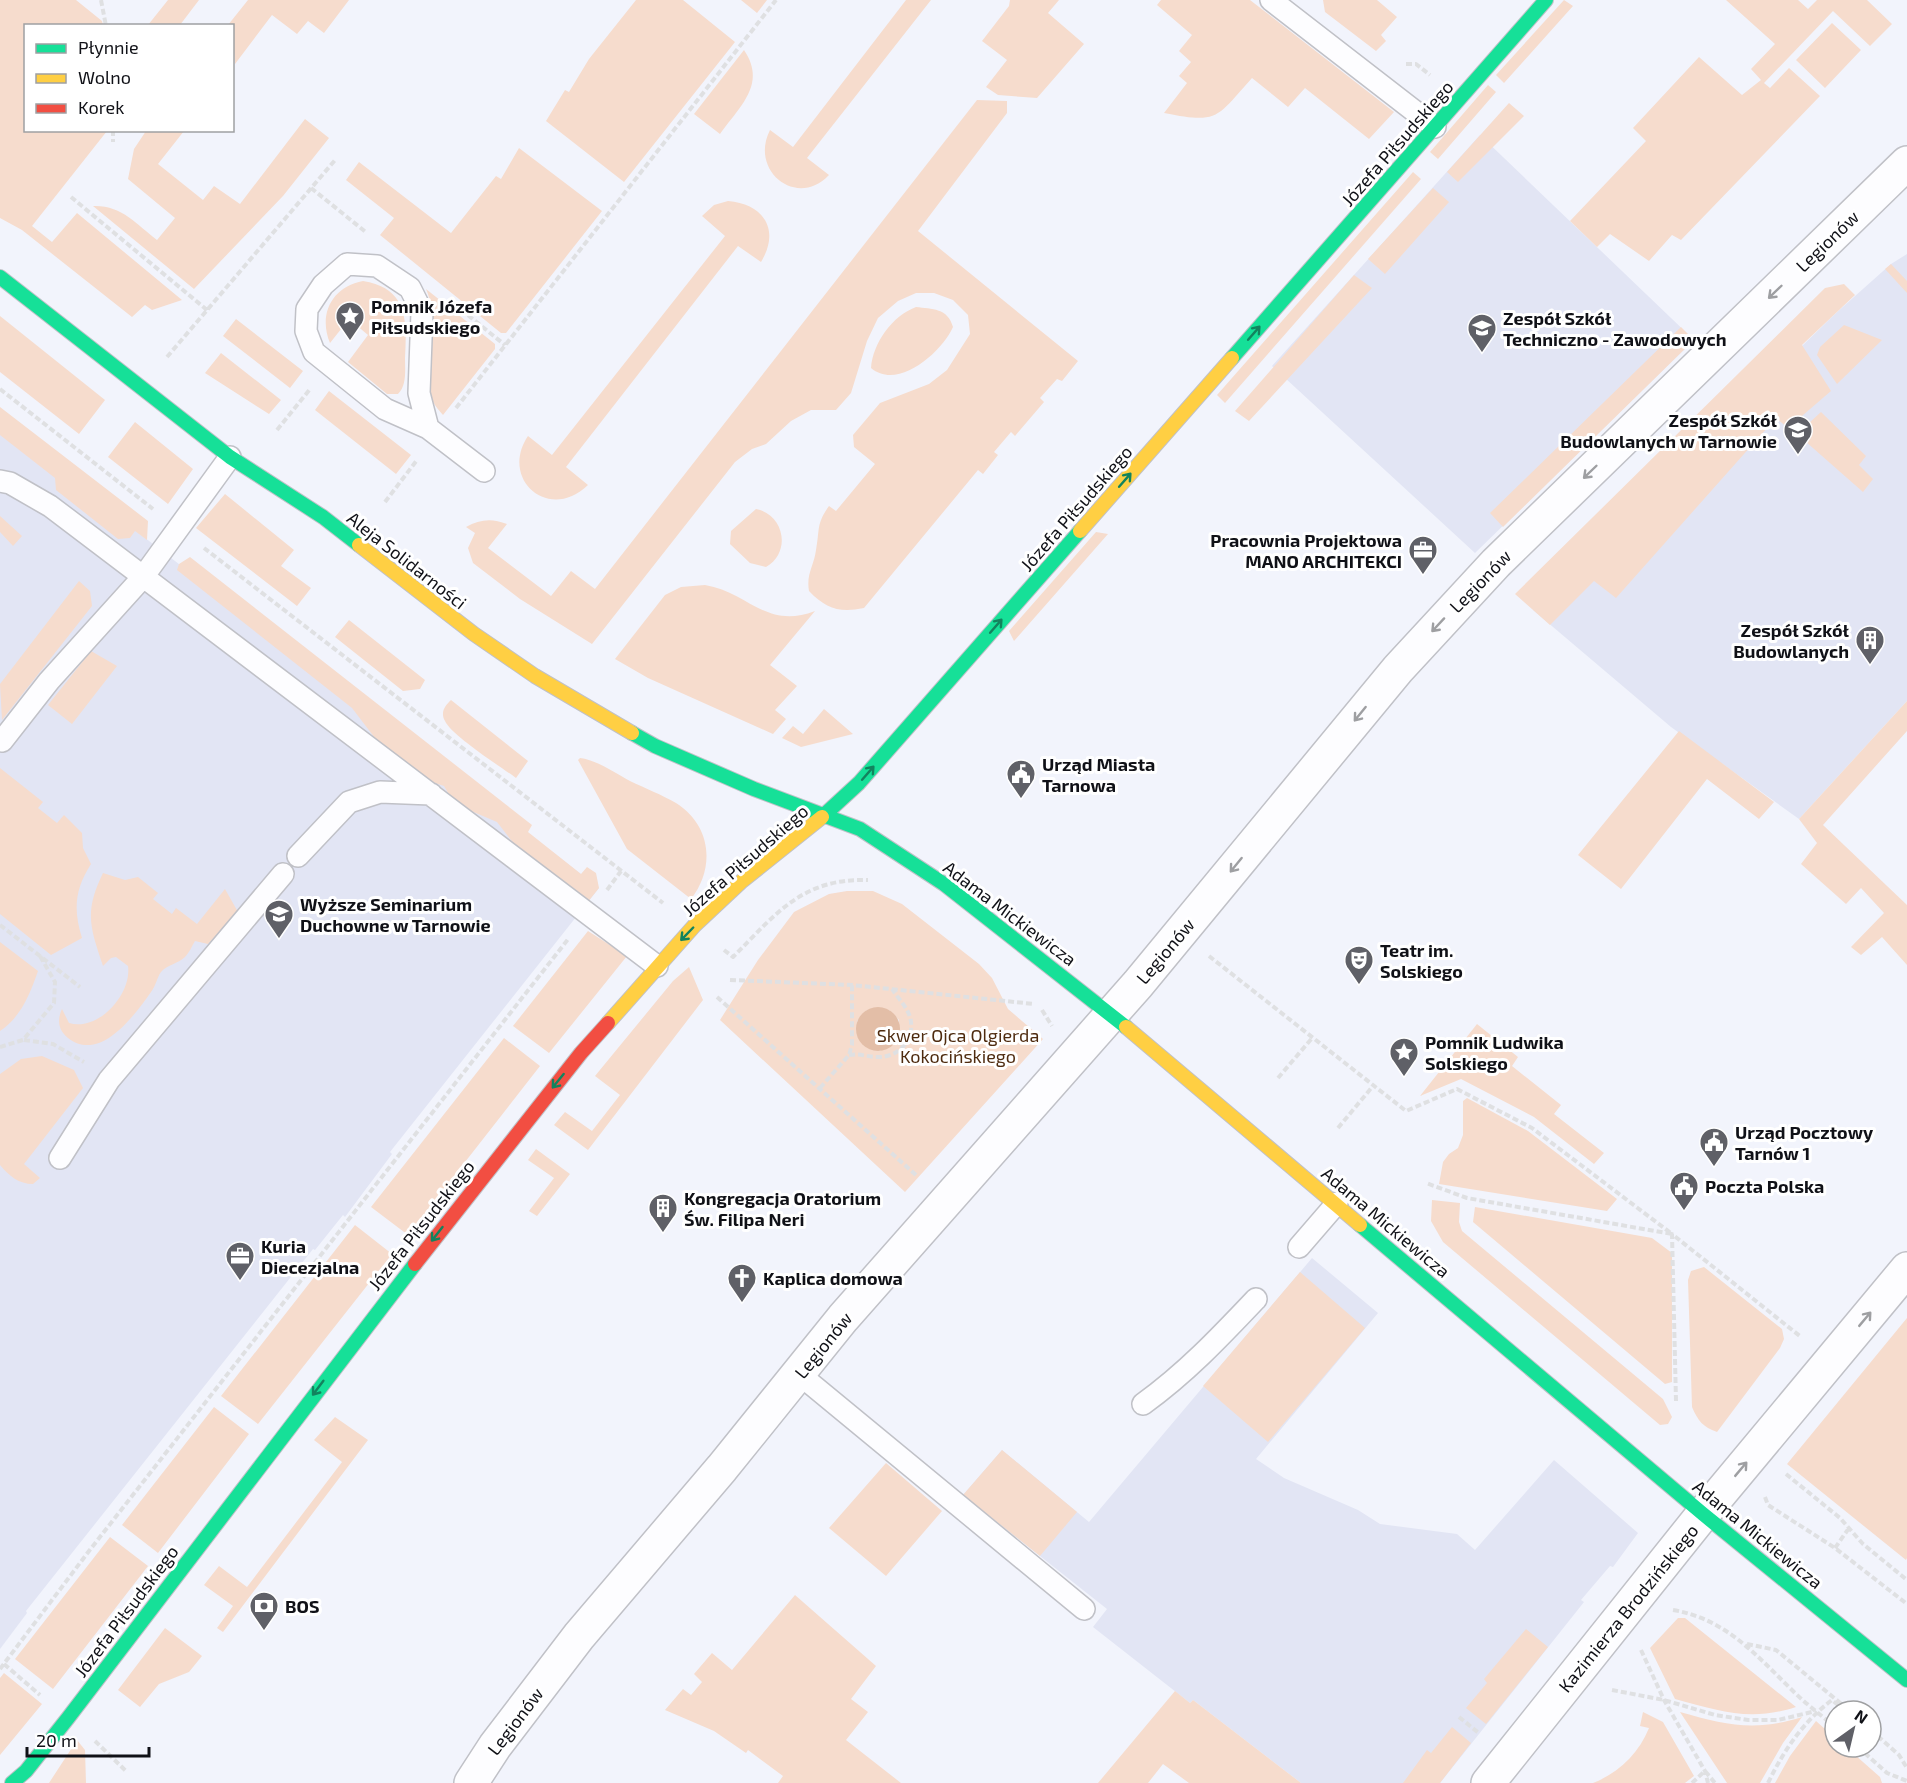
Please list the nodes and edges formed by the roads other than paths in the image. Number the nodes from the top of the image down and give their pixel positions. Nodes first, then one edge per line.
1 (1270, 0) edge
2 (1546, 0) edge
3 (1435, 127) junction
4 (1907, 163) edge
5 (0, 277) edge
6 (432, 431) junction
7 (230, 457) junction
8 (484, 471) dead end
9 (0, 481) edge
10 (143, 576) junction
11 (2, 741) dead end
12 (430, 794) junction
13 (826, 813) junction
14 (298, 856) dead end
15 (283, 874) dead end
16 (657, 966) junction
17 (1111, 1014) junction
18 (60, 1158) dead end
19 (1336, 1203) junction
20 (1299, 1247) dead end
21 (1907, 1269) edge
22 (1256, 1299) dead end
23 (799, 1374) junction
24 (1143, 1404) dead end
25 (1703, 1514) junction
26 (1084, 1609) dead end
27 (1907, 1680) edge
28 (12, 1783) edge
29 (471, 1783) edge
30 (1488, 1783) edge

1 - 3 lane
2 - 3 street, Józefa Piłsudskiego
13 -> 3 street, Józefa Piłsudskiego
4 -> 17 street, Legionów
5 - 7 street, Aleja Solidarności
6 - 6 lane
6 - 8 lane
7 - 10 lane
7 - 13 street, Aleja Solidarności
9 - 10 lane
10 - 11 lane
10 - 12 lane
12 - 14 lane
12 - 16 lane
13 -> 16 street, Józefa Piłsudskiego
13 - 17 street, Adama Mickiewicza
15 - 18 lane
16 -> 28 street, Józefa Piłsudskiego
17 - 19 street, Adama Mickiewicza
17 - 23 street, Legionów
19 - 20 lane
19 - 25 street, Adama Mickiewicza
25 -> 21 street, Kazimierza Brodzińskiego
22 - 24 lane
23 - 26 lane
23 - 29 street, Legionów
25 - 27 street, Adama Mickiewicza
25 - 30 street, Kazimierza Brodzińskiego

